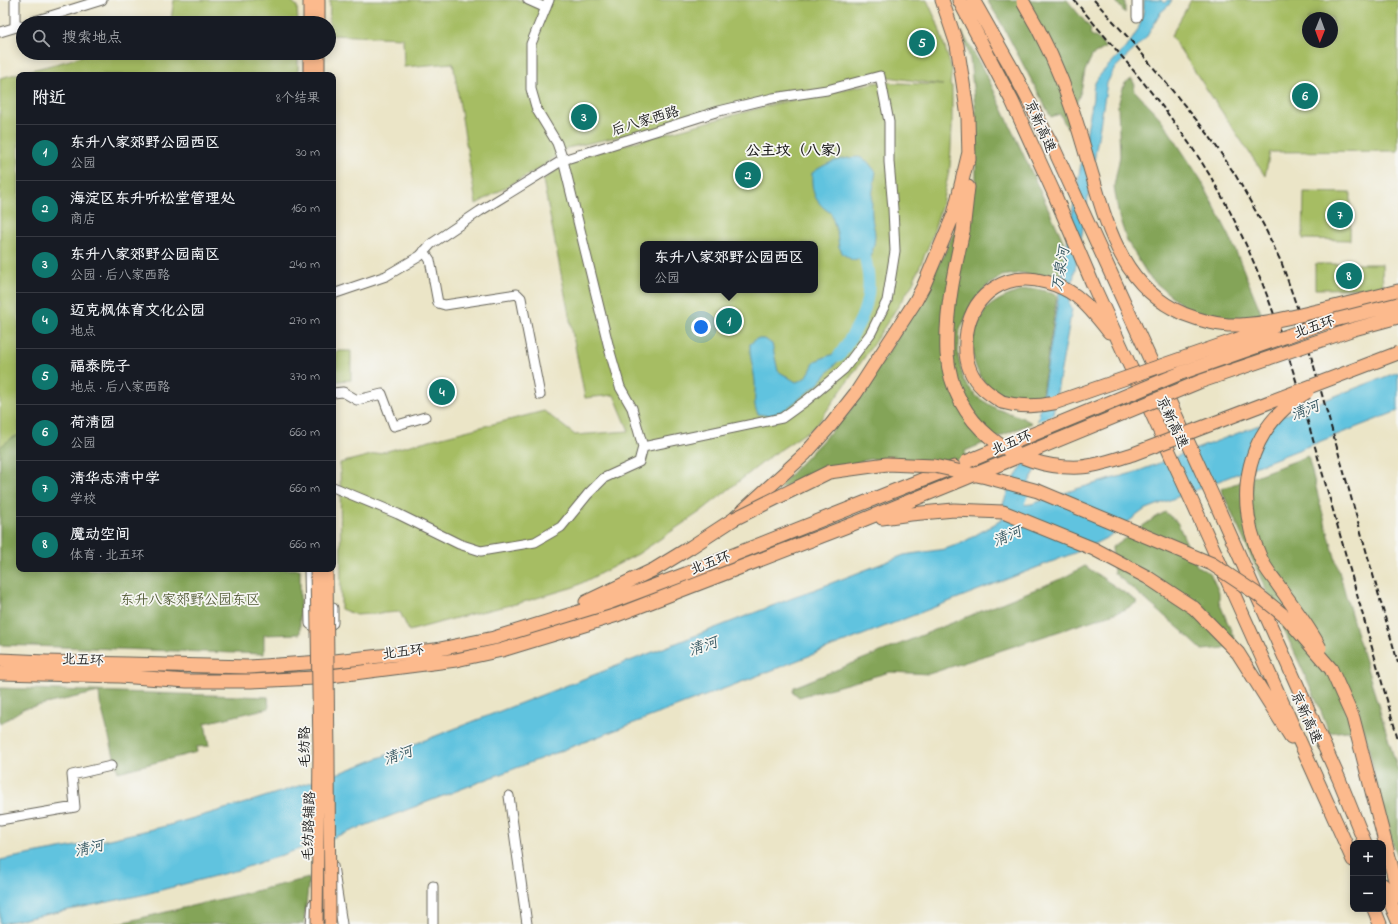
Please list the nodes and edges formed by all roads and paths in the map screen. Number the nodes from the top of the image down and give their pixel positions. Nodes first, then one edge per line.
1 (15, 0) edge
2 (102, 0) edge
3 (309, 0) edge
4 (319, 0) edge
5 (528, 0) edge
6 (942, 0) edge
7 (958, 0) edge
8 (973, 0) edge
9 (1137, 0) edge
10 (1022, 1) edge
11 (548, 4) edge
12 (17, 16) edge
13 (51, 16) edge
14 (309, 16) edge
15 (319, 16) edge
16 (1137, 17) dead end
17 (16, 27) edge
18 (0, 32) edge
19 (309, 60) edge
20 (319, 60) edge
21 (309, 72) edge
22 (319, 72) edge
23 (968, 152) junction
24 (563, 160) junction
25 (424, 251) junction
26 (1398, 291) edge
27 (336, 293) edge
28 (1398, 304) edge
29 (1326, 309) junction
30 (1398, 317) edge
31 (1120, 346) junction
32 (1398, 353) edge
33 (1330, 378) junction
34 (336, 393) edge
35 (540, 395) dead end
36 (425, 417) dead end
37 (643, 447) junction
38 (336, 488) edge
39 (734, 519) junction
40 (858, 522) junction
41 (309, 572) edge
42 (316, 572) edge
43 (326, 572) edge
44 (331, 572) edge
45 (548, 620) junction
46 (0, 660) edge
47 (1331, 669) junction
48 (0, 672) edge
49 (323, 757) dead end
50 (111, 766) dead end
51 (1318, 779) junction
52 (509, 796) dead end
53 (0, 820) edge
54 (1364, 840) edge
55 (1350, 853) edge
56 (333, 862) dead end
57 (433, 886) dead end
58 (1386, 892) edge
59 (1398, 897) edge
60 (1375, 912) edge
61 (1398, 921) edge
62 (311, 924) edge
63 (317, 924) edge
64 (330, 924) edge
65 (342, 924) edge
66 (433, 924) edge
67 (527, 924) edge
68 (1380, 924) edge

1 - 12 street
2 - 13 street
3 - 14 main road
4 - 15 main road
5 - 11 street
6 - 23 highway
7 - 31 highway, 京新高速
8 - 54 highway, 京新高速
9 - 16 street
10 - 29 highway, bridge
11 - 24 street
17 - 18 street
19 - 21 main road
20 - 22 main road
23 - 33 highway, bridge
23 - 39 highway, bridge
24 - 25 street, 后八家西路
24 - 37 street
24 - 37 street, 后八家西路
25 - 27 street, 后八家西路
25 - 35 street
26 - 29 highway
28 - 45 highway, 北五环, bridge
29 - 31 highway, bridge
30 - 40 highway, 北五环, bridge
31 - 51 highway, 京新高速
32 - 33 highway, bridge
33 - 47 highway, bridge
34 - 36 street
37 - 38 street
39 - 45 highway
39 - 47 highway, bridge
40 - 48 highway, 北五环
40 - 51 highway
41 - 44 street
42 - 63 main road, 毛纺路, bridge
43 - 64 main road, 毛纺路, bridge
45 - 46 highway, 北五环
47 - 59 highway
49 - 62 street, 毛纺路辅路
50 - 53 street
51 - 55 highway, 京新高速
52 - 67 street
56 - 65 street, 毛纺路辅路
57 - 66 street
58 - 61 highway
60 - 68 highway

